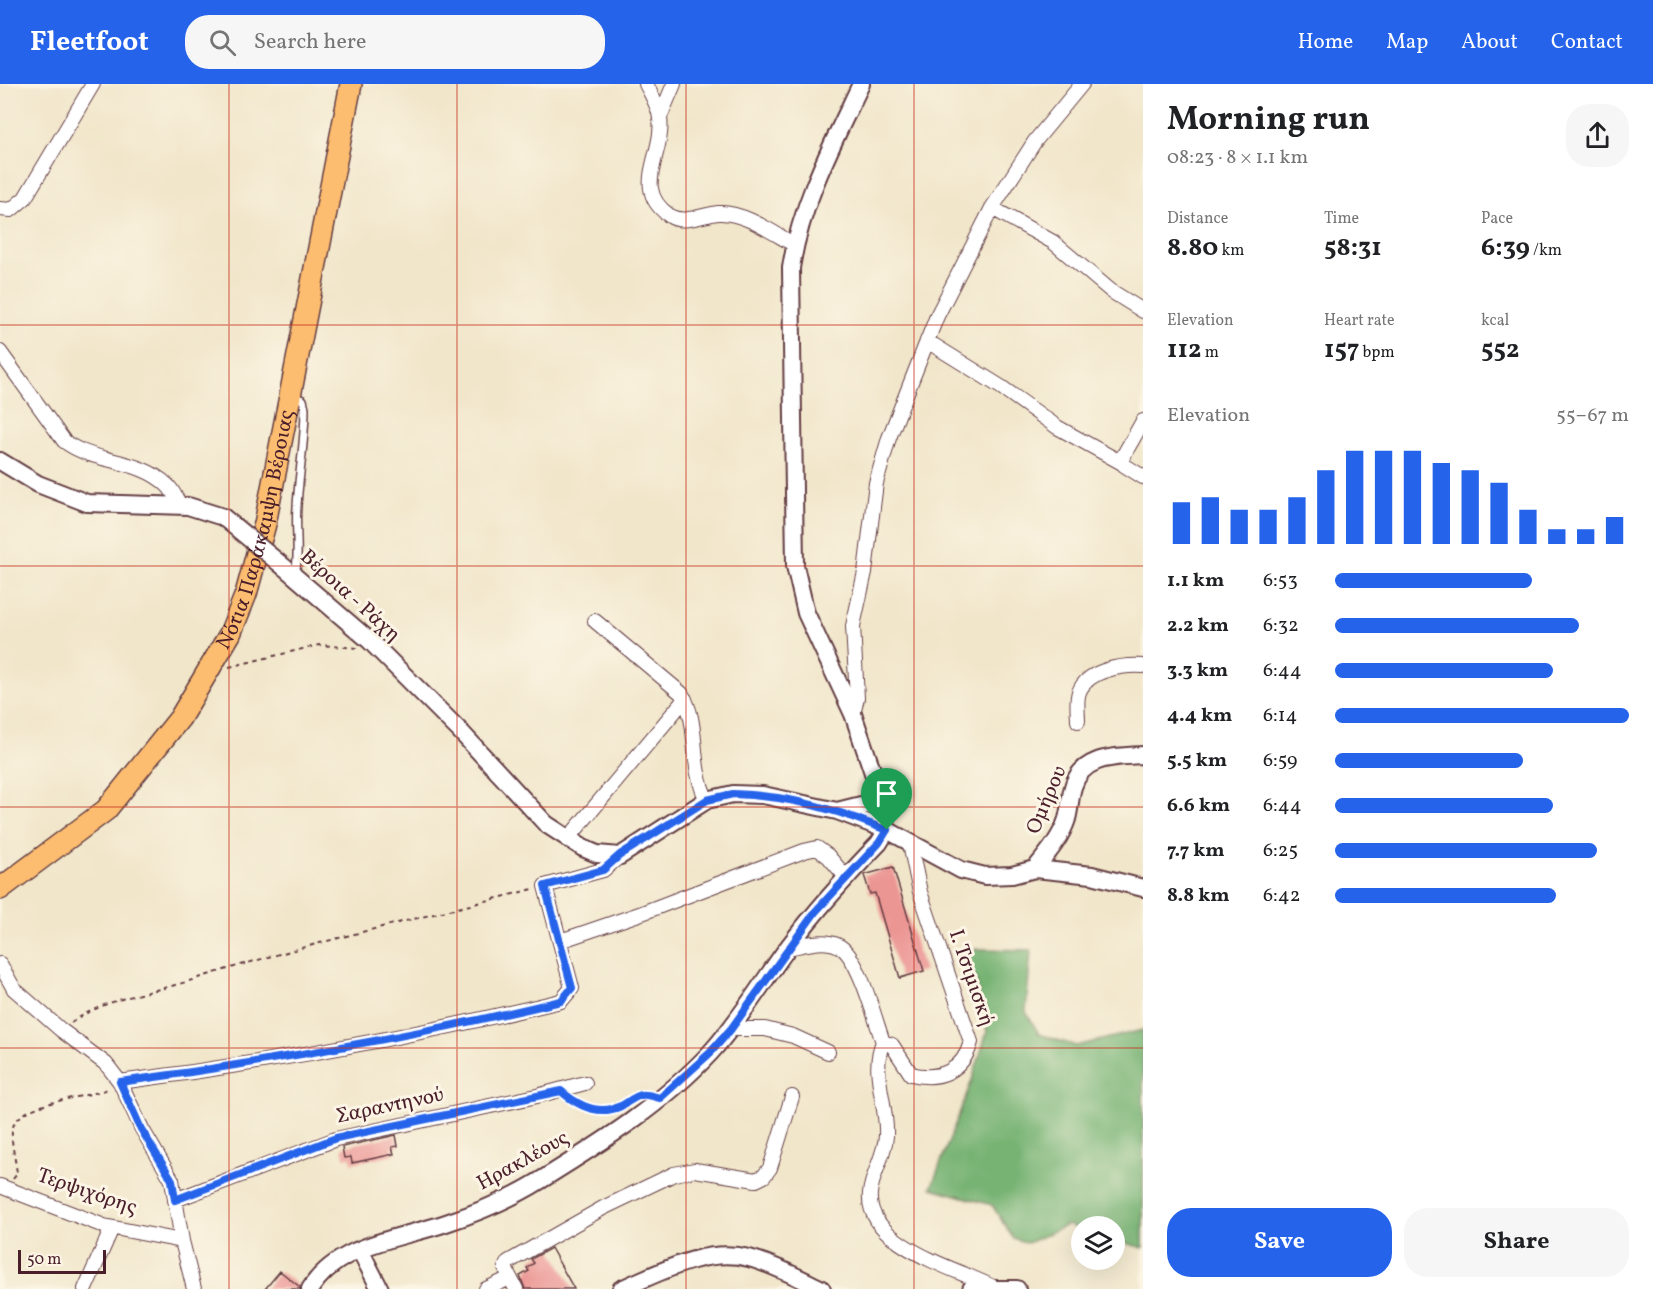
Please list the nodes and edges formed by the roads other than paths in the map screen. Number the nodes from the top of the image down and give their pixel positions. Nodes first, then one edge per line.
1 (93, 84) edge
2 (351, 84) edge
3 (646, 84) edge
4 (674, 84) edge
5 (861, 84) edge
6 (1082, 84) edge
7 (660, 117) junction
8 (992, 208) junction
9 (0, 209) edge
10 (795, 245) junction
11 (1143, 310) edge
12 (927, 341) junction
13 (0, 352) edge
14 (289, 396) junction
15 (1143, 421) edge
16 (0, 461) edge
17 (1122, 463) junction
18 (1143, 477) edge
19 (180, 505) junction
20 (290, 572) junction
21 (594, 621) dead end
22 (1143, 666) edge
23 (685, 699) junction
24 (853, 714) junction
25 (1078, 721) dead end
26 (1143, 755) edge
27 (707, 800) junction
28 (885, 805) junction
29 (837, 811) junction
30 (887, 830) junction
31 (567, 840) junction
32 (910, 844) junction
33 (620, 855) junction
34 (1035, 869) junction
35 (846, 877) junction
36 (1143, 888) edge
37 (0, 889) edge
38 (560, 941) junction
39 (788, 948) junction
40 (0, 964) edge
41 (731, 1029) junction
42 (883, 1042) junction
43 (828, 1052) dead end
44 (120, 1082) junction
45 (585, 1083) dead end
46 (792, 1096) dead end
47 (3, 1187) edge
48 (175, 1200) junction
49 (112, 1227) junction
50 (182, 1241) junction
51 (360, 1250) junction
52 (513, 1283) edge
53 (642, 1285) edge
54 (993, 1287) junction
55 (85, 1289) edge
56 (194, 1289) edge
57 (310, 1289) edge
58 (380, 1289) edge
59 (486, 1289) edge
60 (621, 1289) edge
61 (822, 1289) edge
62 (971, 1289) edge
63 (1017, 1289) edge

1 - 9 street
2 - 14 main road, Νότια Παράκαμψη Βέροιας
3 - 7 street
4 - 7 street
5 - 10 street
6 - 8 street
7 - 10 street
8 - 11 street
8 - 12 street
10 - 24 street
12 - 17 street
12 - 24 street
13 - 19 street
14 - 20 lane
14 - 37 main road, Νότια Παράκαμψη Βέροιας
15 - 17 street
16 - 19 street, Βέροια - Ράχη
17 - 18 street
19 - 20 street, Βέροια - Ράχη, bridge
20 - 31 street, Βέροια - Ράχη
21 - 23 street
22 - 25 street
23 - 27 street
23 - 31 street
24 - 28 street
26 - 34 street, Ομήρου
27 - 29 street
27 - 33 street
28 - 29 street
28 - 30 street
29 - 30 street
30 - 32 street
30 - 35 street, Ηρακλέους
31 - 33 street, Βέροια - Ράχη
32 - 34 street
32 - 42 street, Ι. Τσιμισκή
33 - 38 street
34 - 36 street
35 - 38 street
35 - 39 street, Ηρακλέους
38 - 44 street
39 - 41 street, Ηρακλέους
39 - 42 street
40 - 44 street
41 - 43 street
41 - 51 street, Ηρακλέους
42 - 54 street
44 - 48 street
45 - 48 street, Σαραντηνού
46 - 52 street
47 - 49 street, Τερψιχόρης
48 - 50 street
49 - 50 street, Τερψιχόρης
49 - 55 street
50 - 56 street
51 - 57 street, Ηρακλέους
51 - 58 street
52 - 59 street
53 - 60 street
53 - 61 street
54 - 62 street
54 - 63 street

